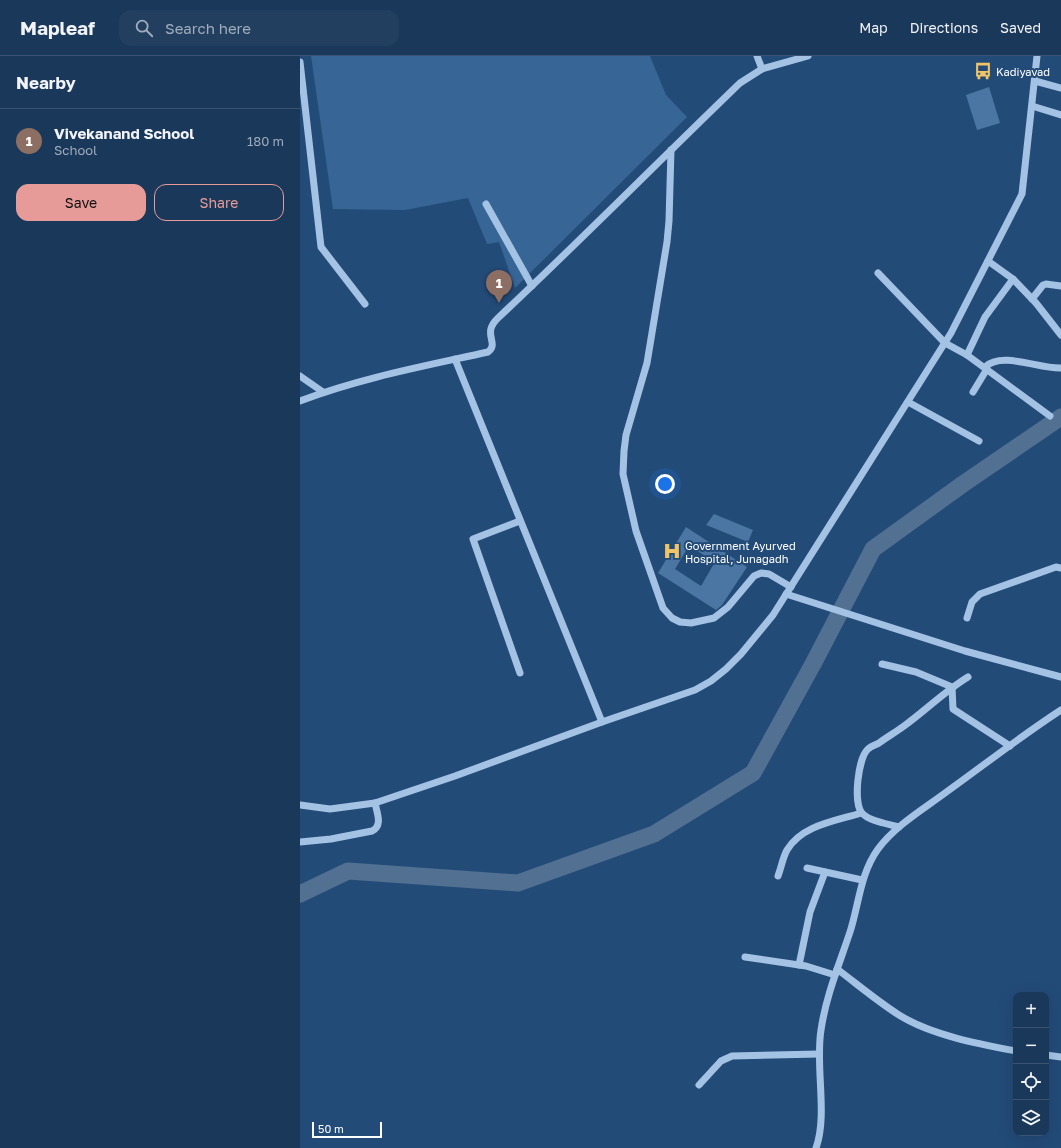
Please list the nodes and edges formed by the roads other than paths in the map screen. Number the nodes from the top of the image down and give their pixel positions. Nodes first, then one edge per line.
1 (757, 56) edge
2 (808, 56) edge
3 (1037, 56) edge
4 (300, 62) edge
5 (762, 69) junction
6 (1035, 81) junction
7 (1061, 88) edge
8 (1032, 106) junction
9 (303, 111) edge
10 (1061, 115) edge
11 (671, 150) junction
12 (486, 204) dead end
13 (988, 261) junction
14 (878, 273) dead end
15 (1013, 279) junction
16 (532, 286) junction
17 (1061, 286) edge
18 (1032, 299) junction
19 (365, 304) dead end
20 (1061, 335) edge
21 (945, 343) junction
22 (967, 355) junction
23 (455, 359) junction
24 (986, 368) junction
25 (1061, 368) edge
26 (300, 376) edge
27 (323, 392) junction
28 (973, 392) dead end
29 (300, 401) edge
30 (908, 402) junction
31 (1050, 416) dead end
32 (979, 441) dead end
33 (520, 521) junction
34 (1061, 568) edge
35 (790, 587) junction
36 (786, 594) junction
37 (967, 618) dead end
38 (882, 664) dead end
39 (520, 673) dead end
40 (968, 677) dead end
41 (1061, 677) edge
42 (952, 687) junction
43 (1061, 710) edge
44 (602, 722) junction
45 (1010, 746) junction
46 (375, 803) junction
47 (300, 805) edge
48 (861, 813) junction
49 (899, 827) junction
50 (300, 842) edge
51 (807, 868) dead end
52 (825, 872) junction
53 (778, 876) dead end
54 (862, 880) junction
55 (746, 957) dead end
56 (799, 965) junction
57 (836, 972) junction
58 (1013, 1050) edge
59 (819, 1054) junction
60 (1049, 1055) edge
61 (1061, 1057) edge
62 (699, 1085) dead end
63 (816, 1148) edge

1 - 5 street
2 - 5 street
3 - 6 street
4 - 9 street
5 - 11 street
6 - 7 street
6 - 8 street
8 - 10 street
8 - 13 street
9 - 19 street
11 - 16 street
11 - 35 street
12 - 16 street
13 - 15 street
13 - 21 street
14 - 21 street
15 - 18 street
15 - 22 street
16 - 23 street
17 - 18 street
18 - 20 street
21 - 22 street
21 - 30 street
22 - 24 street
23 - 27 street
23 - 33 street
24 - 25 street
24 - 28 street
24 - 31 street
26 - 27 street
27 - 29 street
30 - 32 street
30 - 35 street
33 - 39 street
33 - 44 street
34 - 37 street
35 - 36 street
36 - 41 street
36 - 44 street
38 - 42 street
40 - 42 street
42 - 45 street
42 - 48 street
43 - 45 street
44 - 46 street
45 - 49 street
46 - 47 street
46 - 50 street
48 - 49 street
48 - 53 street
49 - 54 street
51 - 52 street
52 - 54 street
52 - 56 street
54 - 57 street
55 - 56 street
56 - 57 street
57 - 58 street
57 - 59 street
59 - 62 street
59 - 63 street
60 - 61 street

